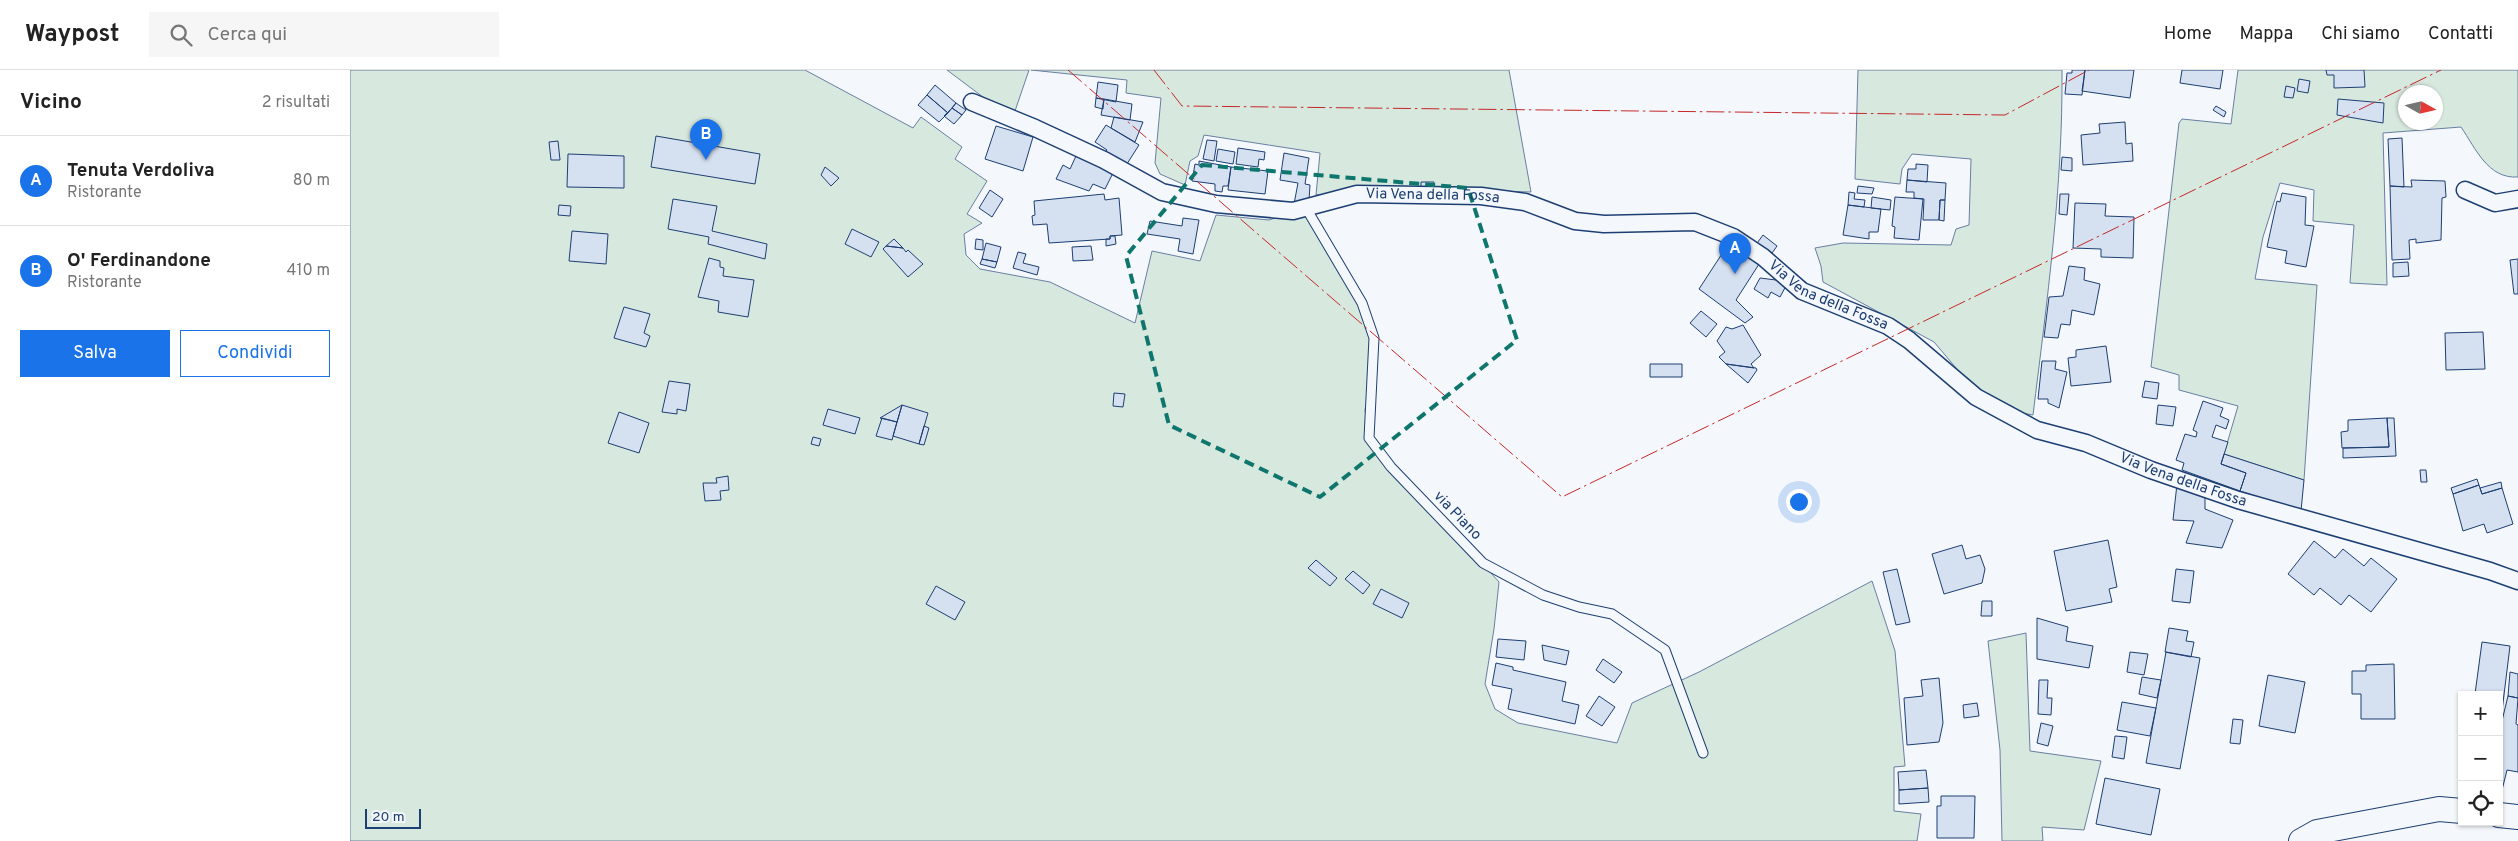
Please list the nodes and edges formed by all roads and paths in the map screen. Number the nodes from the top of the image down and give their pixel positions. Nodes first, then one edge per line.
1 (972, 102) dead end
2 (2465, 190) dead end
3 (2518, 200) edge
4 (1306, 208) junction
5 (2518, 581) edge
6 (1703, 753) dead end
7 (2458, 811) edge
8 (2503, 815) edge
9 (2518, 817) edge
10 (2301, 841) edge

1 - 4 street, Via Vena della Fossa
2 - 3 street
4 - 5 street, Via Vena della Fossa
4 - 6 lane, via Piano
7 - 10 main road
8 - 9 main road

